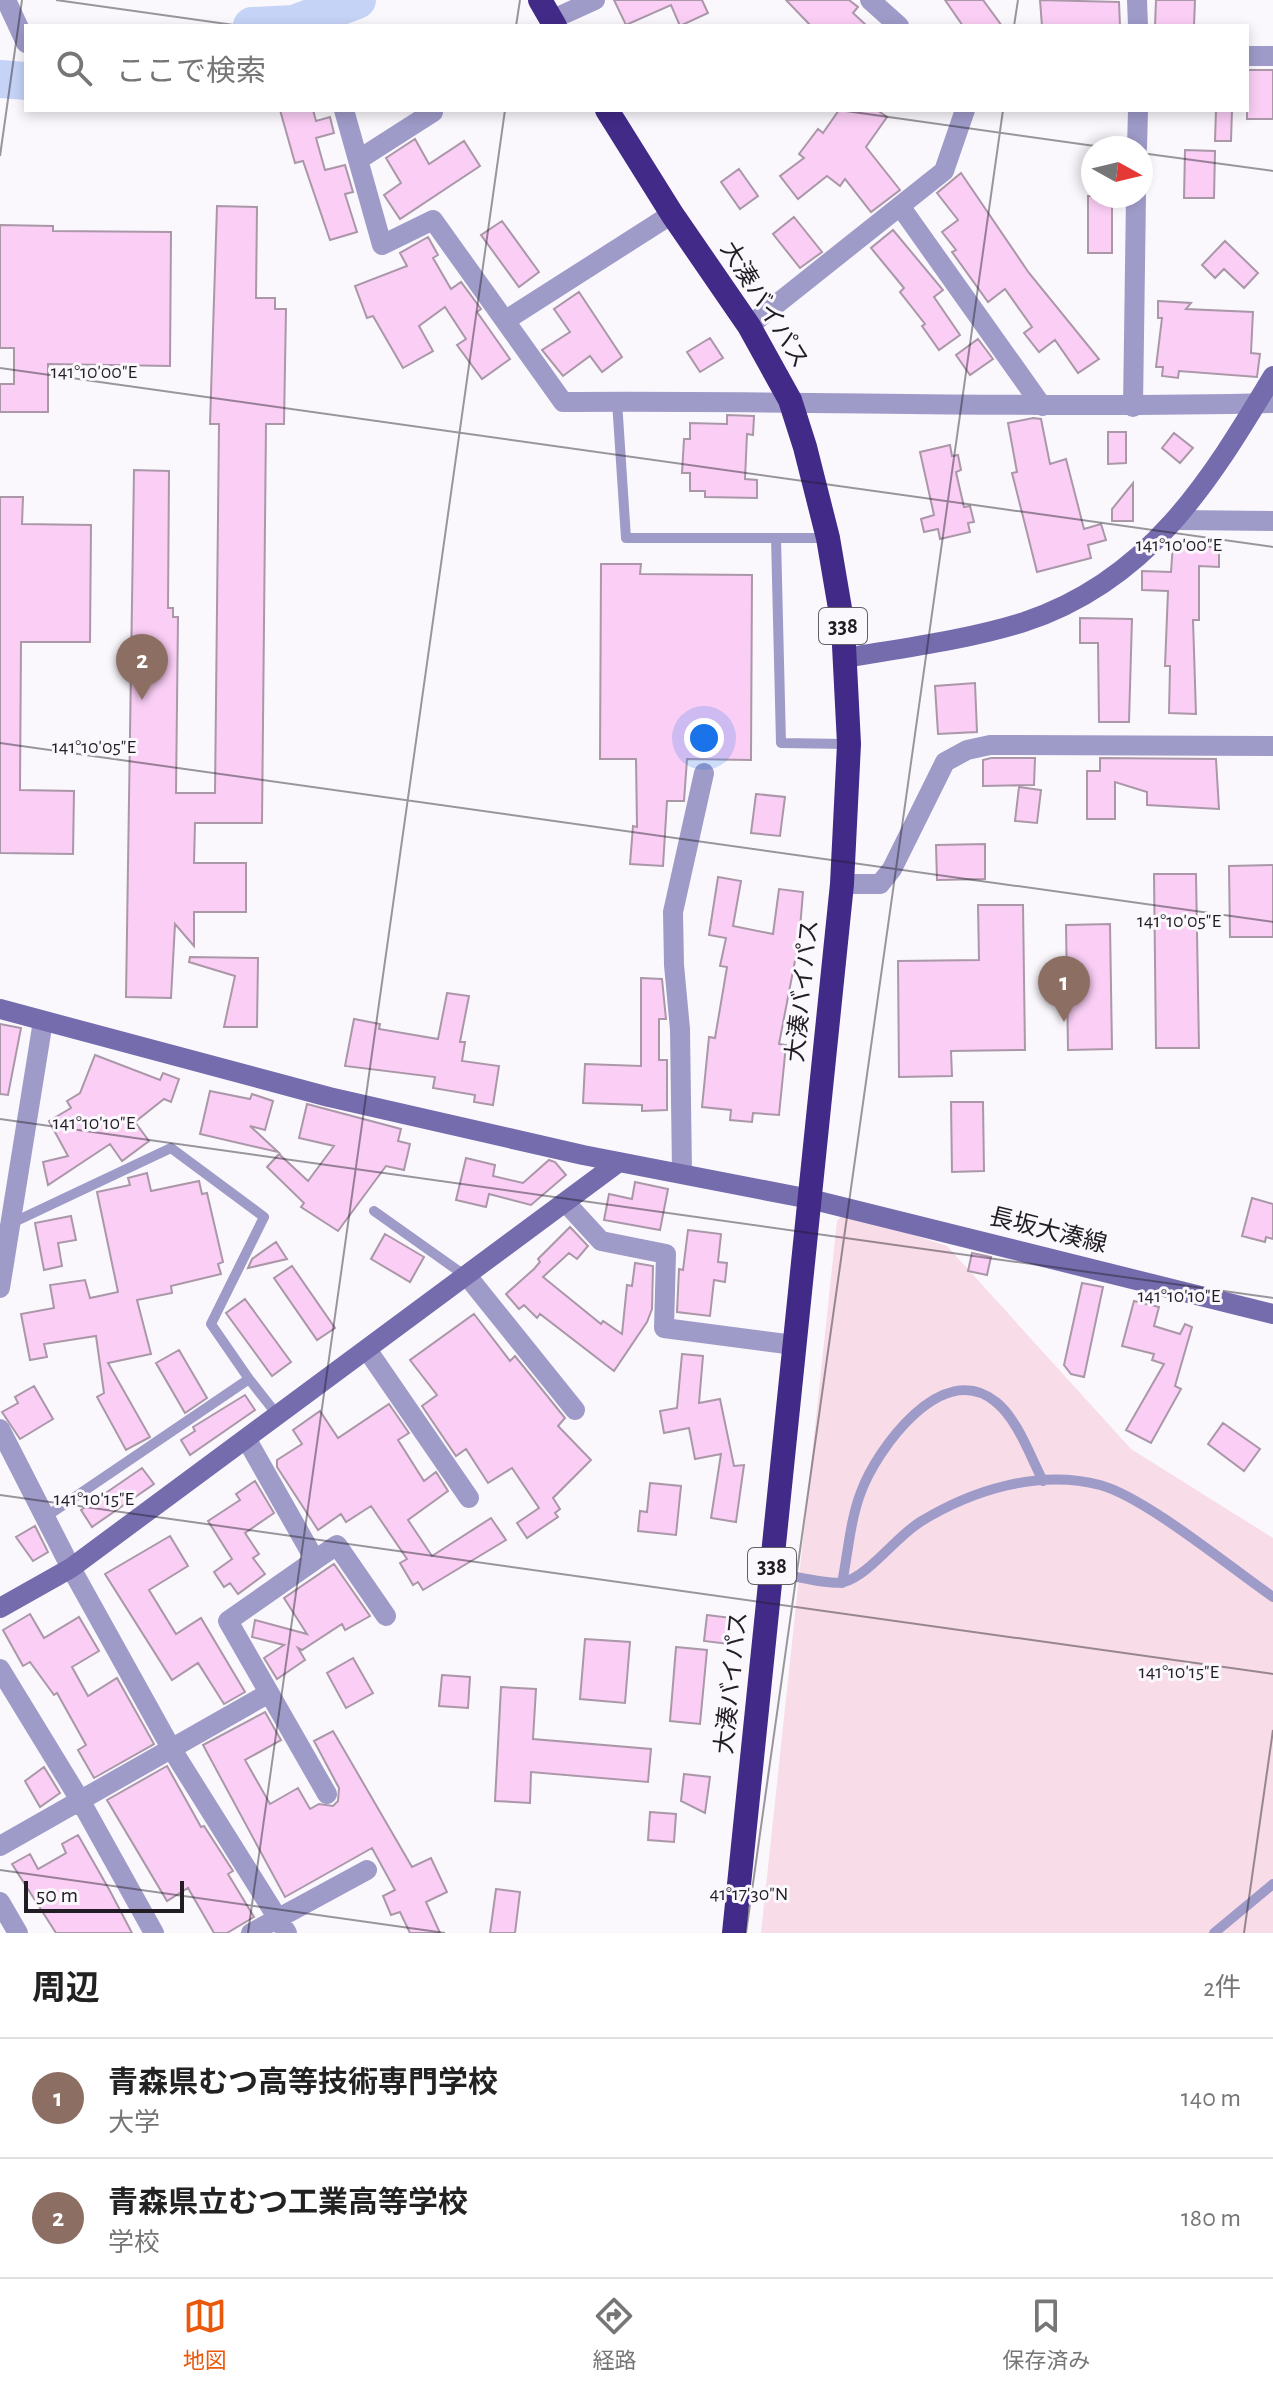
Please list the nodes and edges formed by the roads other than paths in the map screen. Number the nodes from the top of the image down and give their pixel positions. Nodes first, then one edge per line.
1 (6, 0) edge
2 (595, 0) edge
3 (870, 0) edge
4 (1137, 0) edge
5 (549, 15) edge
6 (897, 24) edge
7 (1138, 24) edge
8 (24, 39) edge
9 (1249, 56) edge
10 (1273, 56) edge
11 (345, 112) edge
12 (433, 112) edge
13 (608, 112) edge
14 (964, 112) edge
15 (1138, 112) edge
16 (1137, 136) edge
17 (358, 160) junction
18 (900, 206) junction
19 (1136, 208) edge
20 (672, 214) junction
21 (506, 320) junction
22 (749, 326) junction
23 (1273, 376) edge
24 (790, 400) junction
25 (617, 401) junction
26 (1266, 403) edge
27 (1042, 406) junction
28 (1133, 407) junction
29 (1178, 520) junction
30 (1273, 521) edge
31 (776, 538) junction
32 (828, 538) junction
33 (845, 658) junction
34 (849, 744) junction
35 (1273, 746) edge
36 (704, 773) dead end
37 (842, 884) junction
38 (0, 1009) edge
39 (43, 1021) junction
40 (619, 1162) junction
41 (682, 1172) junction
42 (810, 1199) junction
43 (566, 1203) junction
44 (374, 1211) dead end
45 (12, 1223) junction
46 (468, 1277) junction
47 (0, 1288) edge
48 (1273, 1314) edge
49 (794, 1345) junction
50 (368, 1351) junction
51 (249, 1379) junction
52 (575, 1410) dead end
53 (279, 1417) junction
54 (0, 1429) edge
55 (247, 1440) junction
56 (1043, 1481) junction
57 (469, 1498) dead end
58 (44, 1518) junction
59 (315, 1560) junction
60 (71, 1568) junction
61 (771, 1573) junction
62 (842, 1583) junction
63 (1273, 1597) edge
64 (0, 1608) edge
65 (386, 1616) dead end
66 (0, 1669) edge
67 (269, 1693) junction
68 (171, 1748) junction
69 (327, 1794) dead end
70 (80, 1800) junction
71 (0, 1846) edge
72 (367, 1870) dead end
73 (1273, 1884) edge
74 (0, 1902) edge
75 (282, 1925) edge
76 (18, 1933) edge
77 (154, 1933) edge
78 (251, 1933) edge
79 (734, 1933) edge
80 (1214, 1933) edge

1 - 8 street
2 - 5 street
3 - 6 street
4 - 7 street
9 - 10 street
11 - 17 street
12 - 17 street
13 - 20 highway, 大湊バイパス / 338
14 - 18 street
15 - 16 street
17 - 21 street
18 - 22 street
18 - 27 street
19 - 28 street
20 - 21 street
20 - 22 highway, 大湊バイパス / 338
21 - 25 street
22 - 24 highway, 大湊バイパス / 338
23 - 26 street
24 - 25 street
24 - 27 street
24 - 32 highway, 大湊バイパス / 338
25 - 31 lane
26 - 28 street
26 - 29 street
27 - 28 street
29 - 30 street
29 - 33 street
31 - 32 lane
31 - 34 lane
32 - 33 highway, 大湊バイパス / 338
33 - 34 highway, 大湊バイパス / 338
34 - 37 highway, 大湊バイパス / 338
35 - 37 street
36 - 41 street
37 - 42 highway, 大湊バイパス / 338
38 - 39 street, 長坂大湊線
39 - 40 street, 長坂大湊線
39 - 45 street
40 - 41 street, 長坂大湊線
40 - 43 street
41 - 42 street, 長坂大湊線
42 - 48 street, 長坂大湊線
42 - 49 highway, 大湊バイパス / 338
43 - 46 street
43 - 49 street
44 - 46 lane
45 - 47 street
45 - 51 lane
46 - 50 street
46 - 52 street
49 - 61 highway, 大湊バイパス / 338
50 - 53 street
50 - 57 street
51 - 53 lane
51 - 58 lane
53 - 55 street
54 - 58 street
55 - 59 street
55 - 60 street
56 - 62 lane
56 - 62 lane
56 - 63 lane
58 - 60 street
59 - 65 street
59 - 67 street
60 - 64 street
60 - 68 street
61 - 62 lane
61 - 79 highway, 大湊バイパス / 338
66 - 70 street
67 - 68 street
67 - 69 street
68 - 70 street
68 - 75 street
70 - 71 street
70 - 77 street
72 - 75 street
73 - 80 lane
74 - 76 street
75 - 78 street

